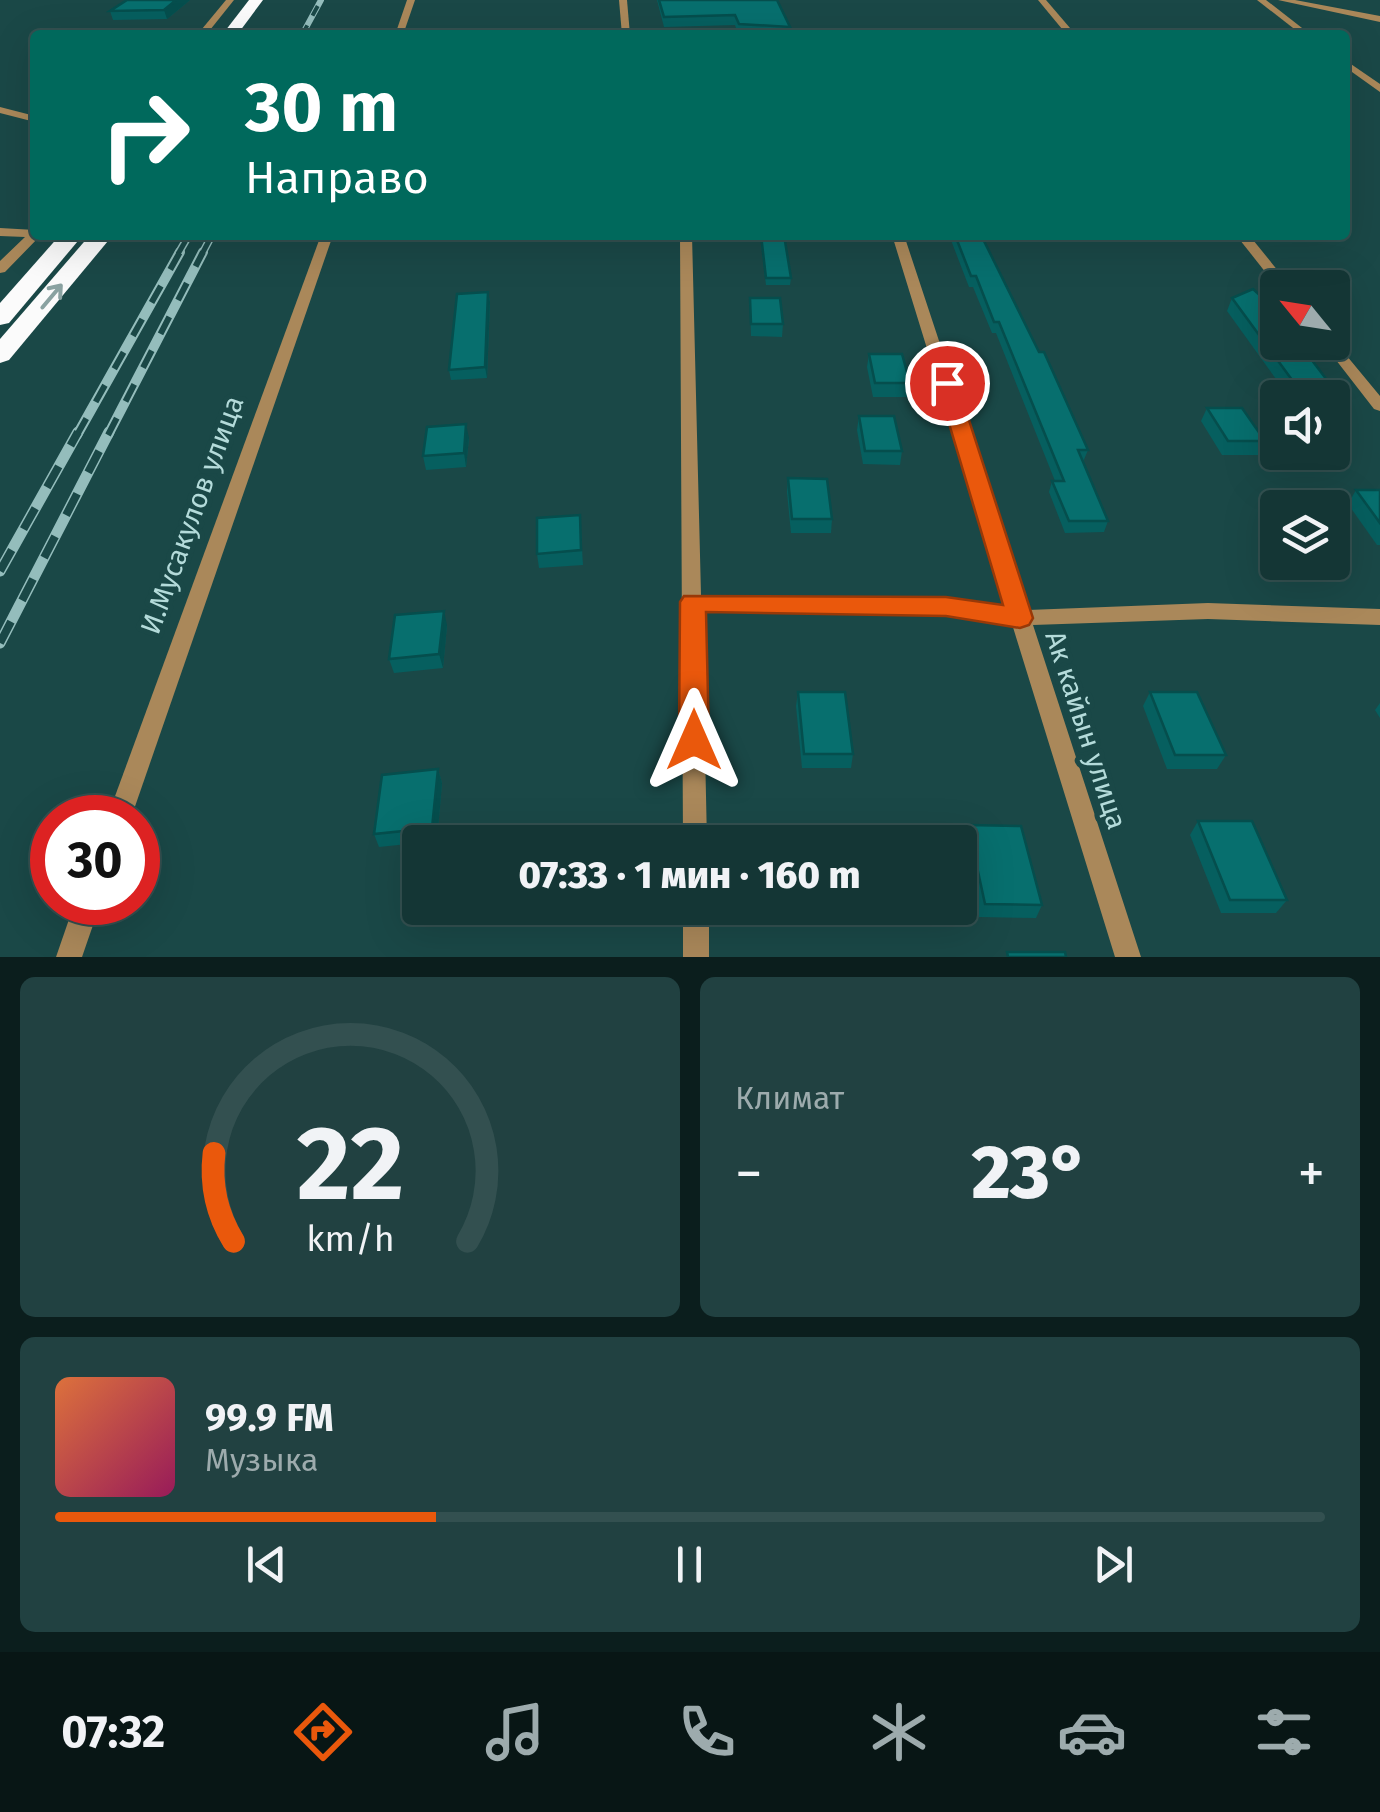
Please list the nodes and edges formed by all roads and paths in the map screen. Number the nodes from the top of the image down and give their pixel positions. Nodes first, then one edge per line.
1 (230, 0) edge
2 (256, 0) edge
3 (274, 0) edge
4 (411, 0) edge
5 (623, 0) edge
6 (1042, 0) edge
7 (1261, 0) edge
8 (1282, 0) edge
9 (1380, 19) edge
10 (204, 30) edge
11 (233, 30) edge
12 (253, 30) edge
13 (401, 30) edge
14 (626, 30) edge
15 (1068, 30) edge
16 (1300, 30) edge
17 (1350, 67) edge
18 (1380, 89) edge
19 (0, 110) edge
20 (30, 119) edge
21 (0, 232) edge
22 (30, 234) edge
23 (30, 239) edge
24 (68, 240) edge
25 (98, 240) edge
26 (325, 240) edge
27 (686, 240) edge
28 (900, 240) edge
29 (1246, 240) edge
30 (0, 269) edge
31 (1270, 270) edge
32 (0, 318) edge
33 (0, 355) edge
34 (1343, 360) edge
35 (1380, 406) edge
36 (693, 602) junction
37 (1380, 617) edge
38 (1020, 618) junction
39 (127, 795) edge
40 (695, 825) edge
41 (80, 925) edge
42 (696, 925) edge
43 (69, 957) edge
44 (696, 957) edge
45 (1128, 957) edge

1 - 10 street
2 - 11 highway
3 - 12 highway
4 - 13 street
5 - 14 street
6 - 15 street
7 - 16 street
8 - 9 street
17 - 18 street
19 - 20 street
21 - 22 street
23 - 30 street
24 - 32 highway
33 -> 25 highway
26 - 39 street, И.Мусакулов улица
27 - 36 street
28 - 38 street, Ак кайын улица
29 - 31 street
34 - 35 street
36 - 38 street
36 - 40 street
37 - 38 street
38 - 45 street, Ак кайын улица
41 - 43 street
42 - 44 street

